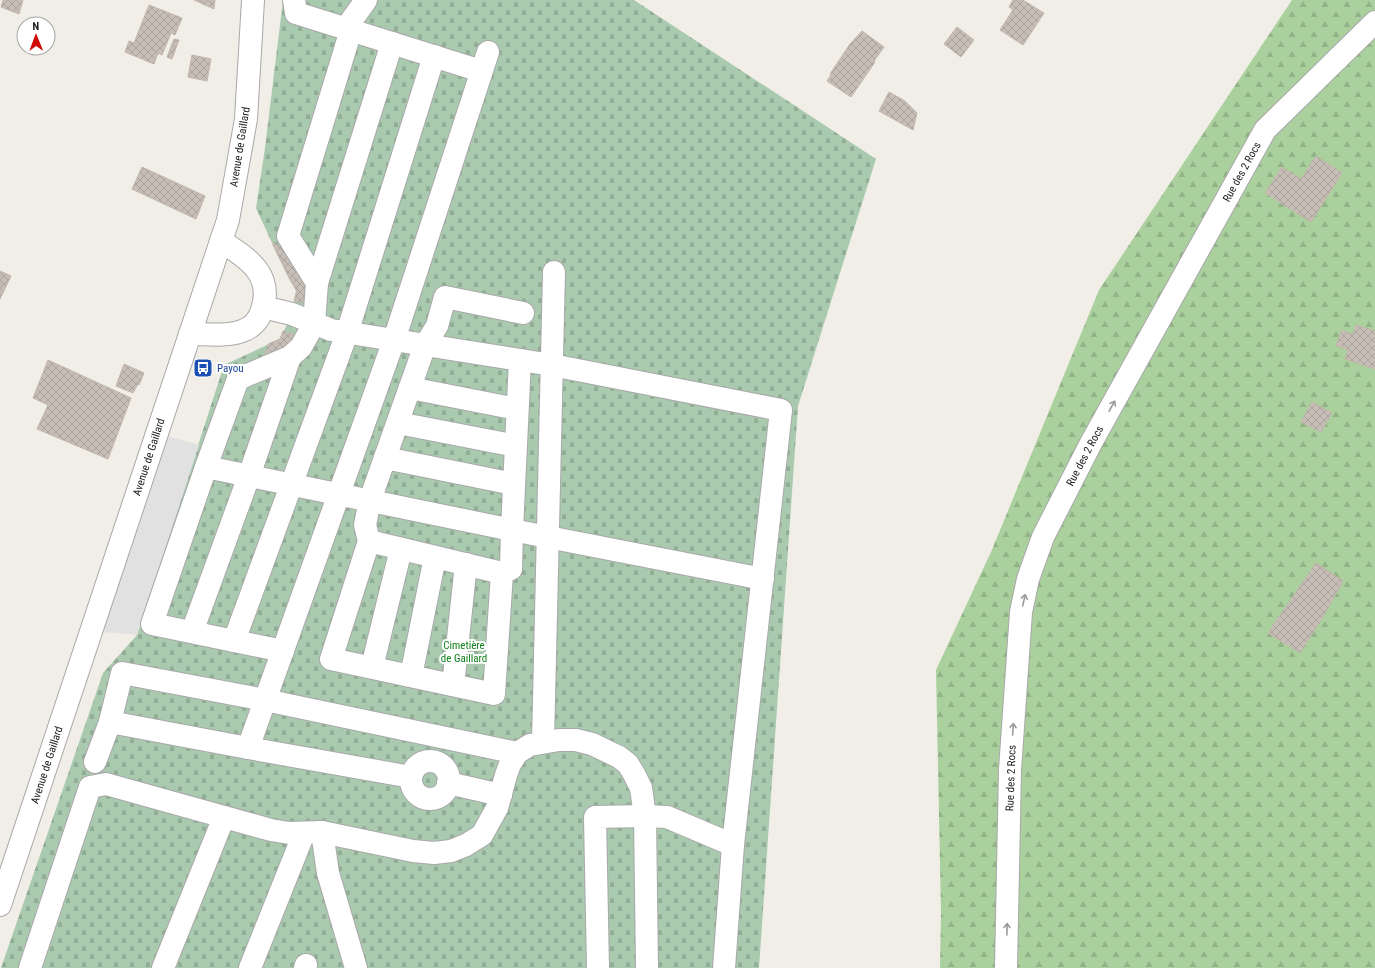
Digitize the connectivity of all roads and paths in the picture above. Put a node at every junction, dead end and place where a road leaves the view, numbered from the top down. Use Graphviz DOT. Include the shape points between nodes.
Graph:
graph roads {
  1 [pos="253,0"];
  2 [pos="294,0"];
  3 [pos="366,0"];
  4 [pos="1375,22"];
  5 [pos="348,29"];
  6 [pos="392,43"];
  7 [pos="434,56"];
  8 [pos="221,241"];
  9 [pos="554,272"];
  10 [pos="317,282"];
  11 [pos="263,307"];
  12 [pos="523,313"];
  13 [pos="314,324"];
  14 [pos="347,333"];
  15 [pos="190,334"];
  16 [pos="394,340"];
  17 [pos="425,345"];
  18 [pos="290,357"];
  19 [pos="520,360"];
  20 [pos="552,365"];
  21 [pos="410,388"];
  22 [pos="517,409"];
  23 [pos="398,423"];
  24 [pos="516,446"];
  25 [pos="385,458"];
  26 [pos="206,467"];
  27 [pos="249,476"];
  28 [pos="291,484"];
  29 [pos="514,484"];
  30 [pos="340,494"];
  31 [pos="370,500"];
  32 [pos="512,530"];
  33 [pos="548,538"];
  34 [pos="369,542"];
  35 [pos="401,549"];
  36 [pos="435,557"];
  37 [pos="466,564"];
  38 [pos="502,573"];
  39 [pos="763,579"];
  40 [pos="192,632"];
  41 [pos="234,641"];
  42 [pos="283,651"];
  43 [pos="372,667"];
  44 [pos="411,676"];
  45 [pos="453,685"];
  46 [pos="265,700"];
  47 [pos="110,722"];
  48 [pos="543,742"];
  49 [pos="248,748"];
  50 [pos="518,753"];
  51 [pos="95,762"];
  52 [pos="501,795"];
  53 [pos="645,816"];
  54 [pos="224,817"];
  55 [pos="313,832"];
  56 [pos="733,846"];
  57 [pos="0,905"];
  58 [pos="30,968"];
  59 [pos="163,968"];
  60 [pos="250,968"];
  61 [pos="356,968"];
  62 [pos="598,968"];
  63 [pos="647,968"];
  64 [pos="724,968"];
  65 [pos="1006,968"];
  1 -- 8 [label="street, Avenue de Gaillard" via="246,119 228,220"];
  2 -- 5 [label="street" via="296,13"];
  3 -- 5 [label="street"];
  65 -- 4 [label="street, Rue des 2 Rocs, one-way" via="1010,770 1021,612 1028,579 1043,537 1091,443 1265,130"];
  5 -- 6 [label="street"];
  5 -- 10 [label="street" via="288,236"];
  6 -- 7 [label="street"];
  6 -- 10 [label="street"];
  7 -- 14 [label="street"];
  7 -- 16 [label="street" via="485,62"];
  8 -- 11 [label="street" via="239,252 257,270 264,285"];
  8 -- 15 [label="street, Avenue de Gaillard"];
  9 -- 20 [label="street"];
  10 -- 13 [label="street"];
  11 -- 13 [label="street" via="292,314"];
  11 -- 15 [label="street" via="254,325 242,331"];
  12 -- 17 [label="street" via="445,297 437,326"];
  13 -- 14 [label="street"];
  13 -- 18 [label="street" via="301,347"];
  14 -- 16 [label="street"];
  14 -- 28 [label="street"];
  15 -- 57 [label="street, Avenue de Gaillard"];
  16 -- 17 [label="street"];
  16 -- 30 [label="street"];
  17 -- 19 [label="street"];
  17 -- 21 [label="street"];
  18 -- 26 [label="street" via="238,379"];
  18 -- 27 [label="street"];
  19 -- 20 [label="street"];
  19 -- 22 [label="street"];
  20 -- 33 [label="street"];
  20 -- 39 [label="street" via="781,410"];
  21 -- 22 [label="street"];
  21 -- 23 [label="street"];
  22 -- 24 [label="street"];
  23 -- 24 [label="street"];
  23 -- 25 [label="street"];
  24 -- 29 [label="street"];
  25 -- 29 [label="street"];
  25 -- 31 [label="street"];
  26 -- 27 [label="street"];
  26 -- 40 [label="street" via="152,624"];
  27 -- 28 [label="street"];
  27 -- 40 [label="street"];
  28 -- 30 [label="street"];
  28 -- 41 [label="street"];
  29 -- 32 [label="street"];
  30 -- 31 [label="street"];
  30 -- 42 [label="street"];
  31 -- 32 [label="street"];
  31 -- 34 [label="street" via="365,525"];
  32 -- 33 [label="street"];
  32 -- 38 [label="street" via="511,570"];
  33 -- 39 [label="street"];
  33 -- 48 [label="street"];
  34 -- 35 [label="street"];
  34 -- 43 [label="street" via="331,658"];
  35 -- 36 [label="street"];
  35 -- 43 [label="street"];
  36 -- 37 [label="street"];
  36 -- 44 [label="street"];
  37 -- 38 [label="street"];
  37 -- 45 [label="street"];
  38 -- 45 [label="street" via="494,694"];
  39 -- 56 [label="street"];
  40 -- 41 [label="street"];
  41 -- 42 [label="street"];
  42 -- 46 [label="street"];
  43 -- 44 [label="street"];
  44 -- 45 [label="street"];
  46 -- 47 [label="street" via="122,674"];
  46 -- 49 [label="street"];
  46 -- 50 [label="street"];
  47 -- 49 [label="street"];
  47 -- 51 [label="street"];
  48 -- 50 [label="street" via="530,745"];
  48 -- 53 [label="street" via="576,740 592,744 619,757 628,764 641,788"];
  49 -- 52 [label="street" via="411,777 413,771 422,763 433,761 439,763 447,772 448,783"];
  50 -- 52 [label="street" via="510,764"];
  52 -- 55 [label="street" via="482,835 450,851 413,851"];
  53 -- 56 [label="street" via="666,817"];
  53 -- 62 [label="street" via="595,817"];
  53 -- 63 [label="street"];
  54 -- 55 [label="street" via="271,830 289,833"];
  54 -- 58 [label="street" via="106,784 90,786"];
  54 -- 59 [label="street"];
  55 -- 60 [label="street"];
  55 -- 61 [label="street"];
  56 -- 64 [label="street"];
}
